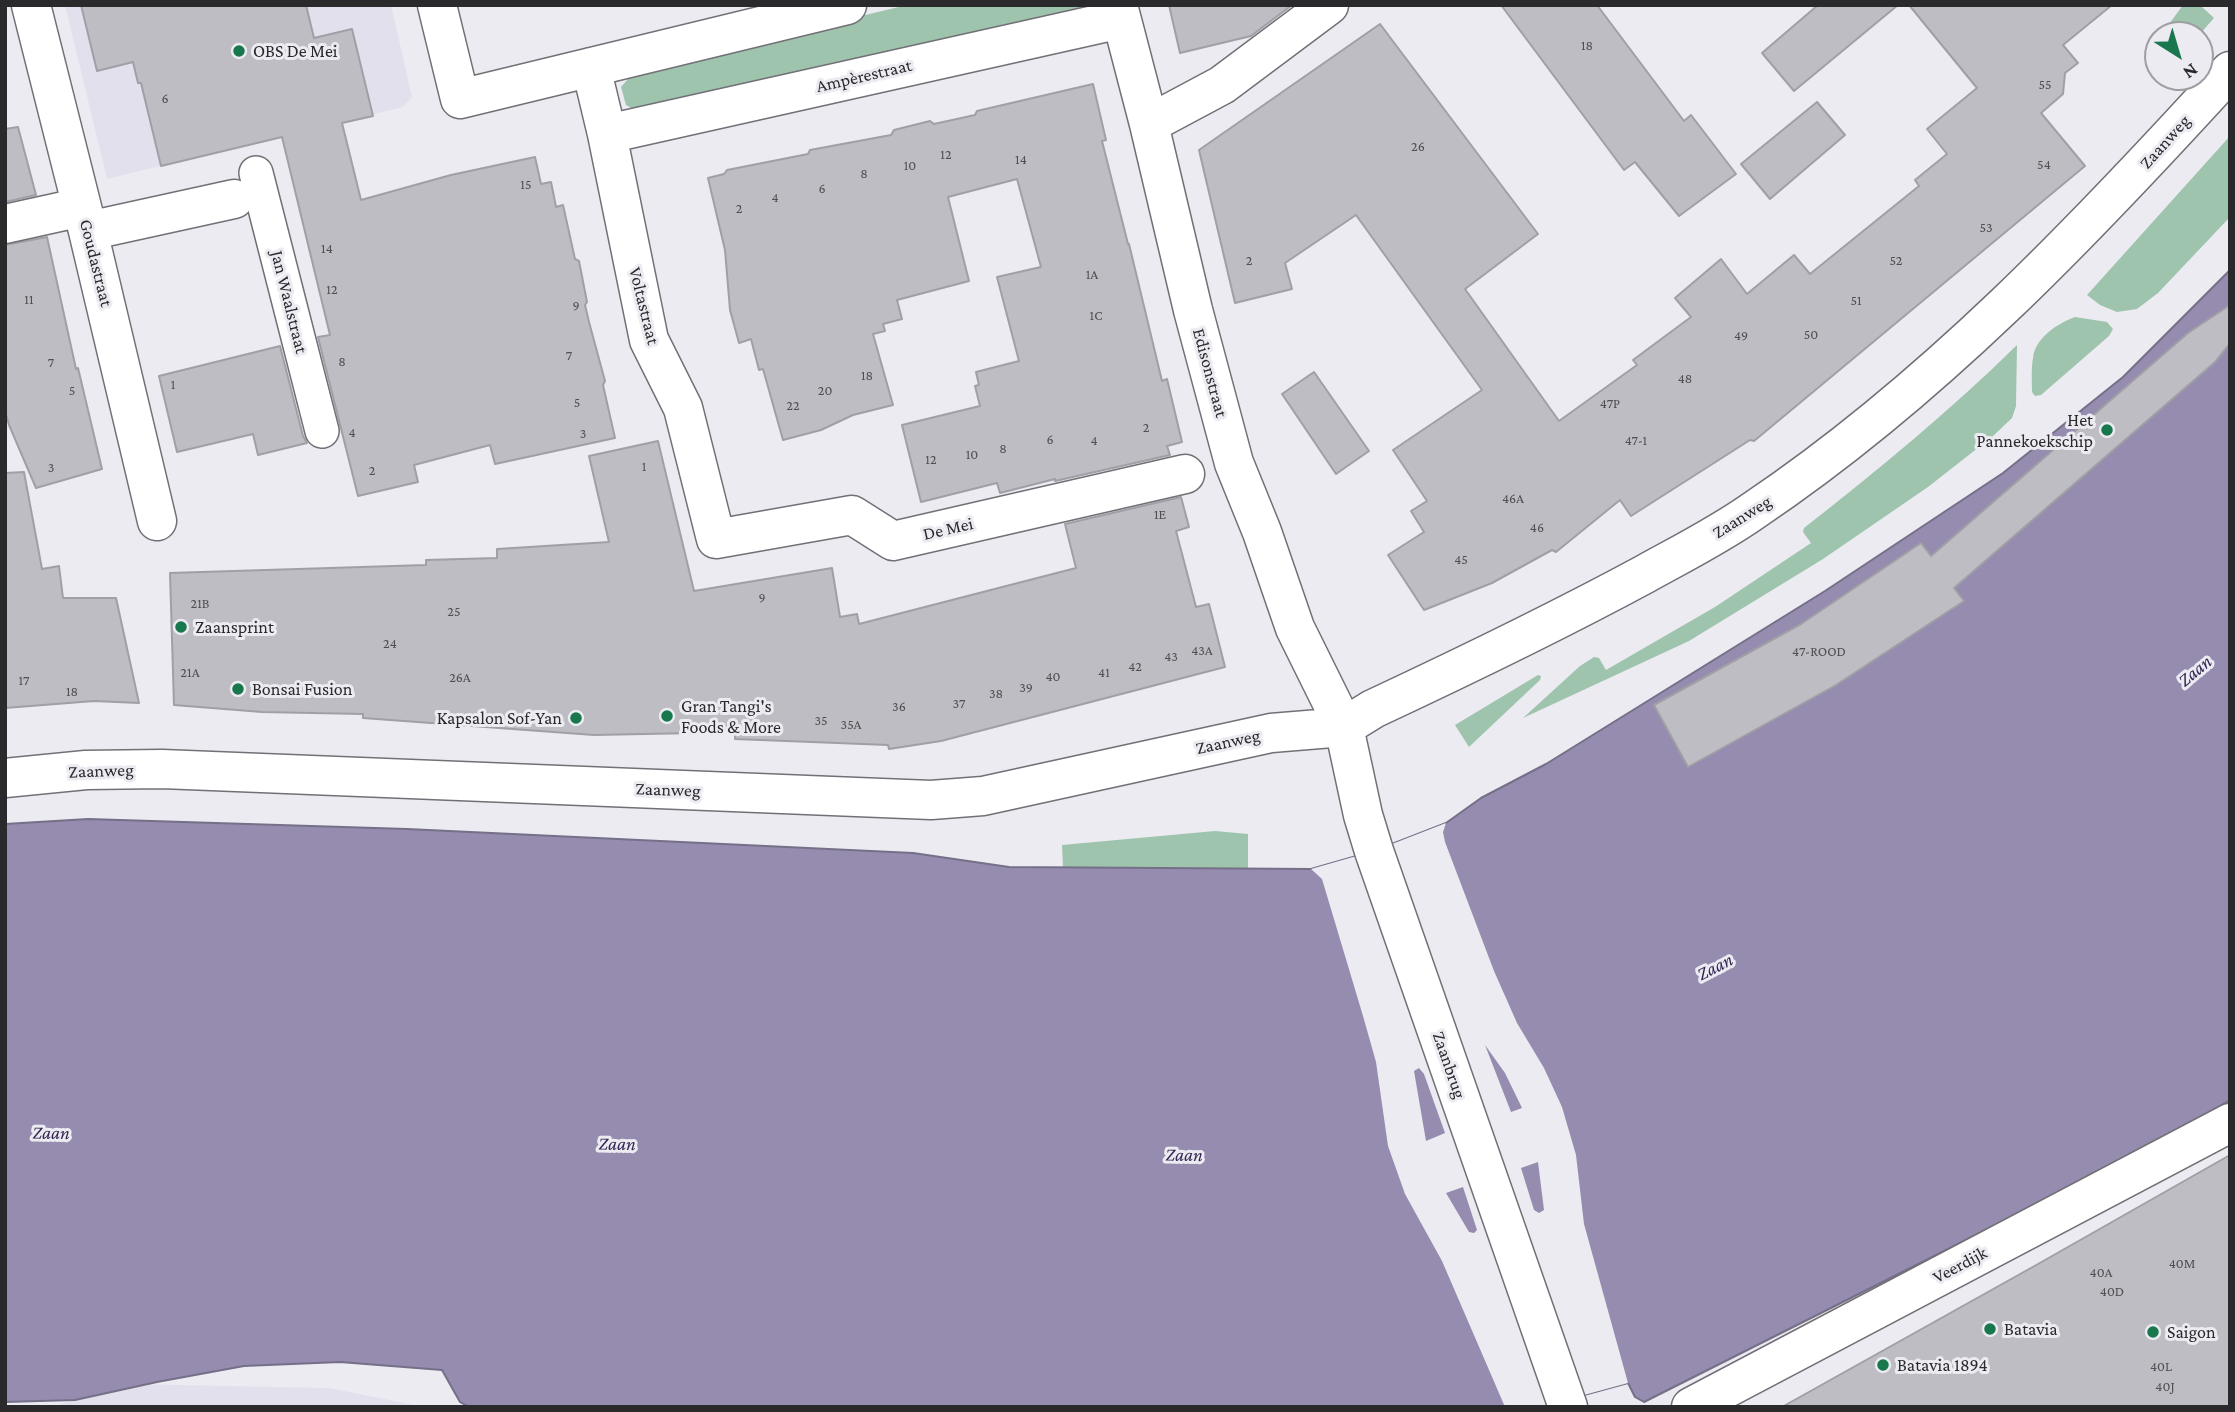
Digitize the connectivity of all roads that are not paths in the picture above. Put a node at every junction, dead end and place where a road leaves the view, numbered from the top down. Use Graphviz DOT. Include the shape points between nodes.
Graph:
graph roads {
  1 [pos="31,5"];
  2 [pos="437,5"];
  3 [pos="847,5"];
  4 [pos="1329,5"];
  5 [pos="1119,12"];
  6 [pos="734,18"];
  7 [pos="592,67"];
  8 [pos="2230,71"];
  9 [pos="1149,124"];
  10 [pos="607,134"];
  11 [pos="245,186"];
  12 [pos="85,219"];
  13 [pos="5,224"];
  14 [pos="322,431"];
  15 [pos="1185,474"];
  16 [pos="158,521"];
  17 [pos="716,539"];
  18 [pos="1344,727"];
  19 [pos="5,778"];
  20 [pos="2230,1123"];
  21 [pos="1567,1403"];
  22 [pos="1691,1407"];
  1 -- 12 [label="street, Goudastraat"];
  2 -- 7 [label="street" via="460,99"];
  3 -- 6 [label="street"];
  4 -- 9 [label="street" via="1222,85"];
  5 -- 9 [label="street, Edisonstraat"];
  5 -- 10 [label="street, Ampèrestraat"];
  6 -- 7 [label="street"];
  7 -- 10 [label="street, Voltastraat"];
  8 -- 18 [label="street, Zaanweg" via="2125,186 1941,364 1812,470 1751,513 1623,586"];
  9 -- 18 [label="street, Edisonstraat" via="1234,463 1295,628"];
  10 -- 17 [label="street, Voltastraat" via="649,340 683,408"];
  11 -- 12 [label="street, Jan Waalstraat"];
  11 -- 14 [label="street, Jan Waalstraat"];
  12 -- 13 [label="street, Jan Waalstraat"];
  12 -- 16 [label="street, Goudastraat"];
  15 -- 17 [label="street, De Mei" via="893,541 852,514"];
  18 -- 19 [label="street, Zaanweg" via="1271,733 983,796 931,800 162,769"];
  18 -- 21 [label="street, Zaanbrug" via="1374,851"];
  20 -- 22 [label="street, Veerdijk"];
}
